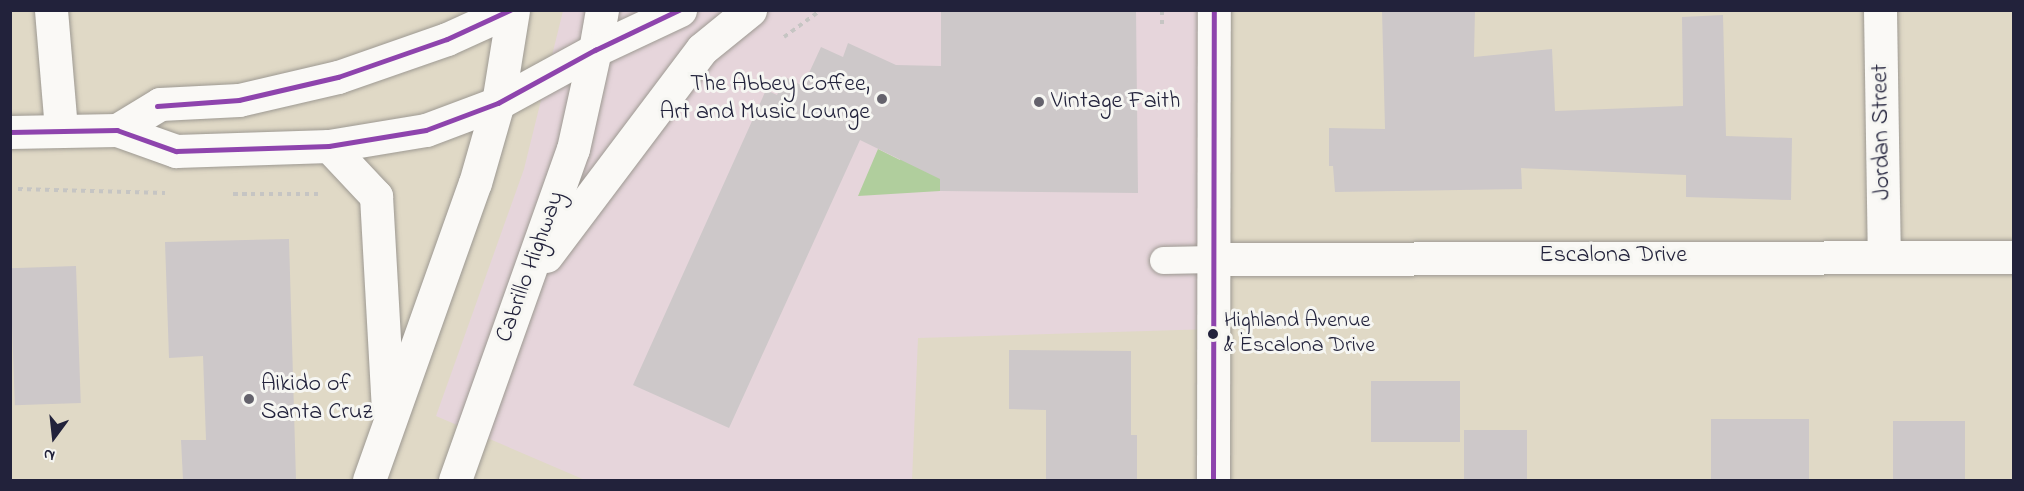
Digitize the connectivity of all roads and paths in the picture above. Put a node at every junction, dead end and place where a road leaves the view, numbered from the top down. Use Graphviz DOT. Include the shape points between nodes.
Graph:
graph roads {
  1 [pos="51,10"];
  2 [pos="512,10"];
  3 [pos="602,10"];
  4 [pos="680,10"];
  5 [pos="750,10"];
  6 [pos="821,10"];
  7 [pos="1162,10"];
  8 [pos="1214,10"];
  9 [pos="1880,10"];
  10 [pos="1162,24"];
  11 [pos="777,43"];
  12 [pos="595,50"];
  13 [pos="498,102"];
  14 [pos="61,129"];
  15 [pos="117,130"];
  16 [pos="10,132"];
  17 [pos="329,146"];
  18 [pos="1884,254"];
  19 [pos="2013,257"];
  20 [pos="1213,259"];
  21 [pos="1163,260"];
  22 [pos="527,282"];
  23 [pos="389,425"];
  24 [pos="369,480"];
  25 [pos="455,480"];
  26 [pos="1213,480"];
  1 -- 14 [label="main road"];
  2 -- 13 [label="main road"];
  2 -- 15 [label="main road" via="447,39 338,77 239,100 160,104"];
  3 -- 12 [label="main road, Cabrillo Highway"];
  4 -- 12 [label="main road"];
  5 -- 22 [label="main road" via="702,49"];
  6 -- 11 [label="path"];
  7 -- 10 [label="path"];
  8 -- 20 [label="main road"];
  9 -- 18 [label="main road, Jordan Street"];
  12 -- 13 [label="main road"];
  12 -- 22 [label="main road, Cabrillo Highway" via="573,149"];
  13 -- 17 [label="main road" via="426,130"];
  13 -- 23 [label="main road" via="475,183"];
  14 -- 15 [label="main road"];
  14 -- 16 [label="main road"];
  15 -- 17 [label="main road" via="176,151"];
  17 -- 23 [label="main road" via="376,196"];
  18 -- 19 [label="main road, Escalona Drive"];
  18 -- 20 [label="main road, Escalona Drive"];
  20 -- 21 [label="lane"];
  20 -- 26 [label="main road"];
  22 -- 25 [label="main road, Cabrillo Highway"];
  23 -- 24 [label="main road"];
}
